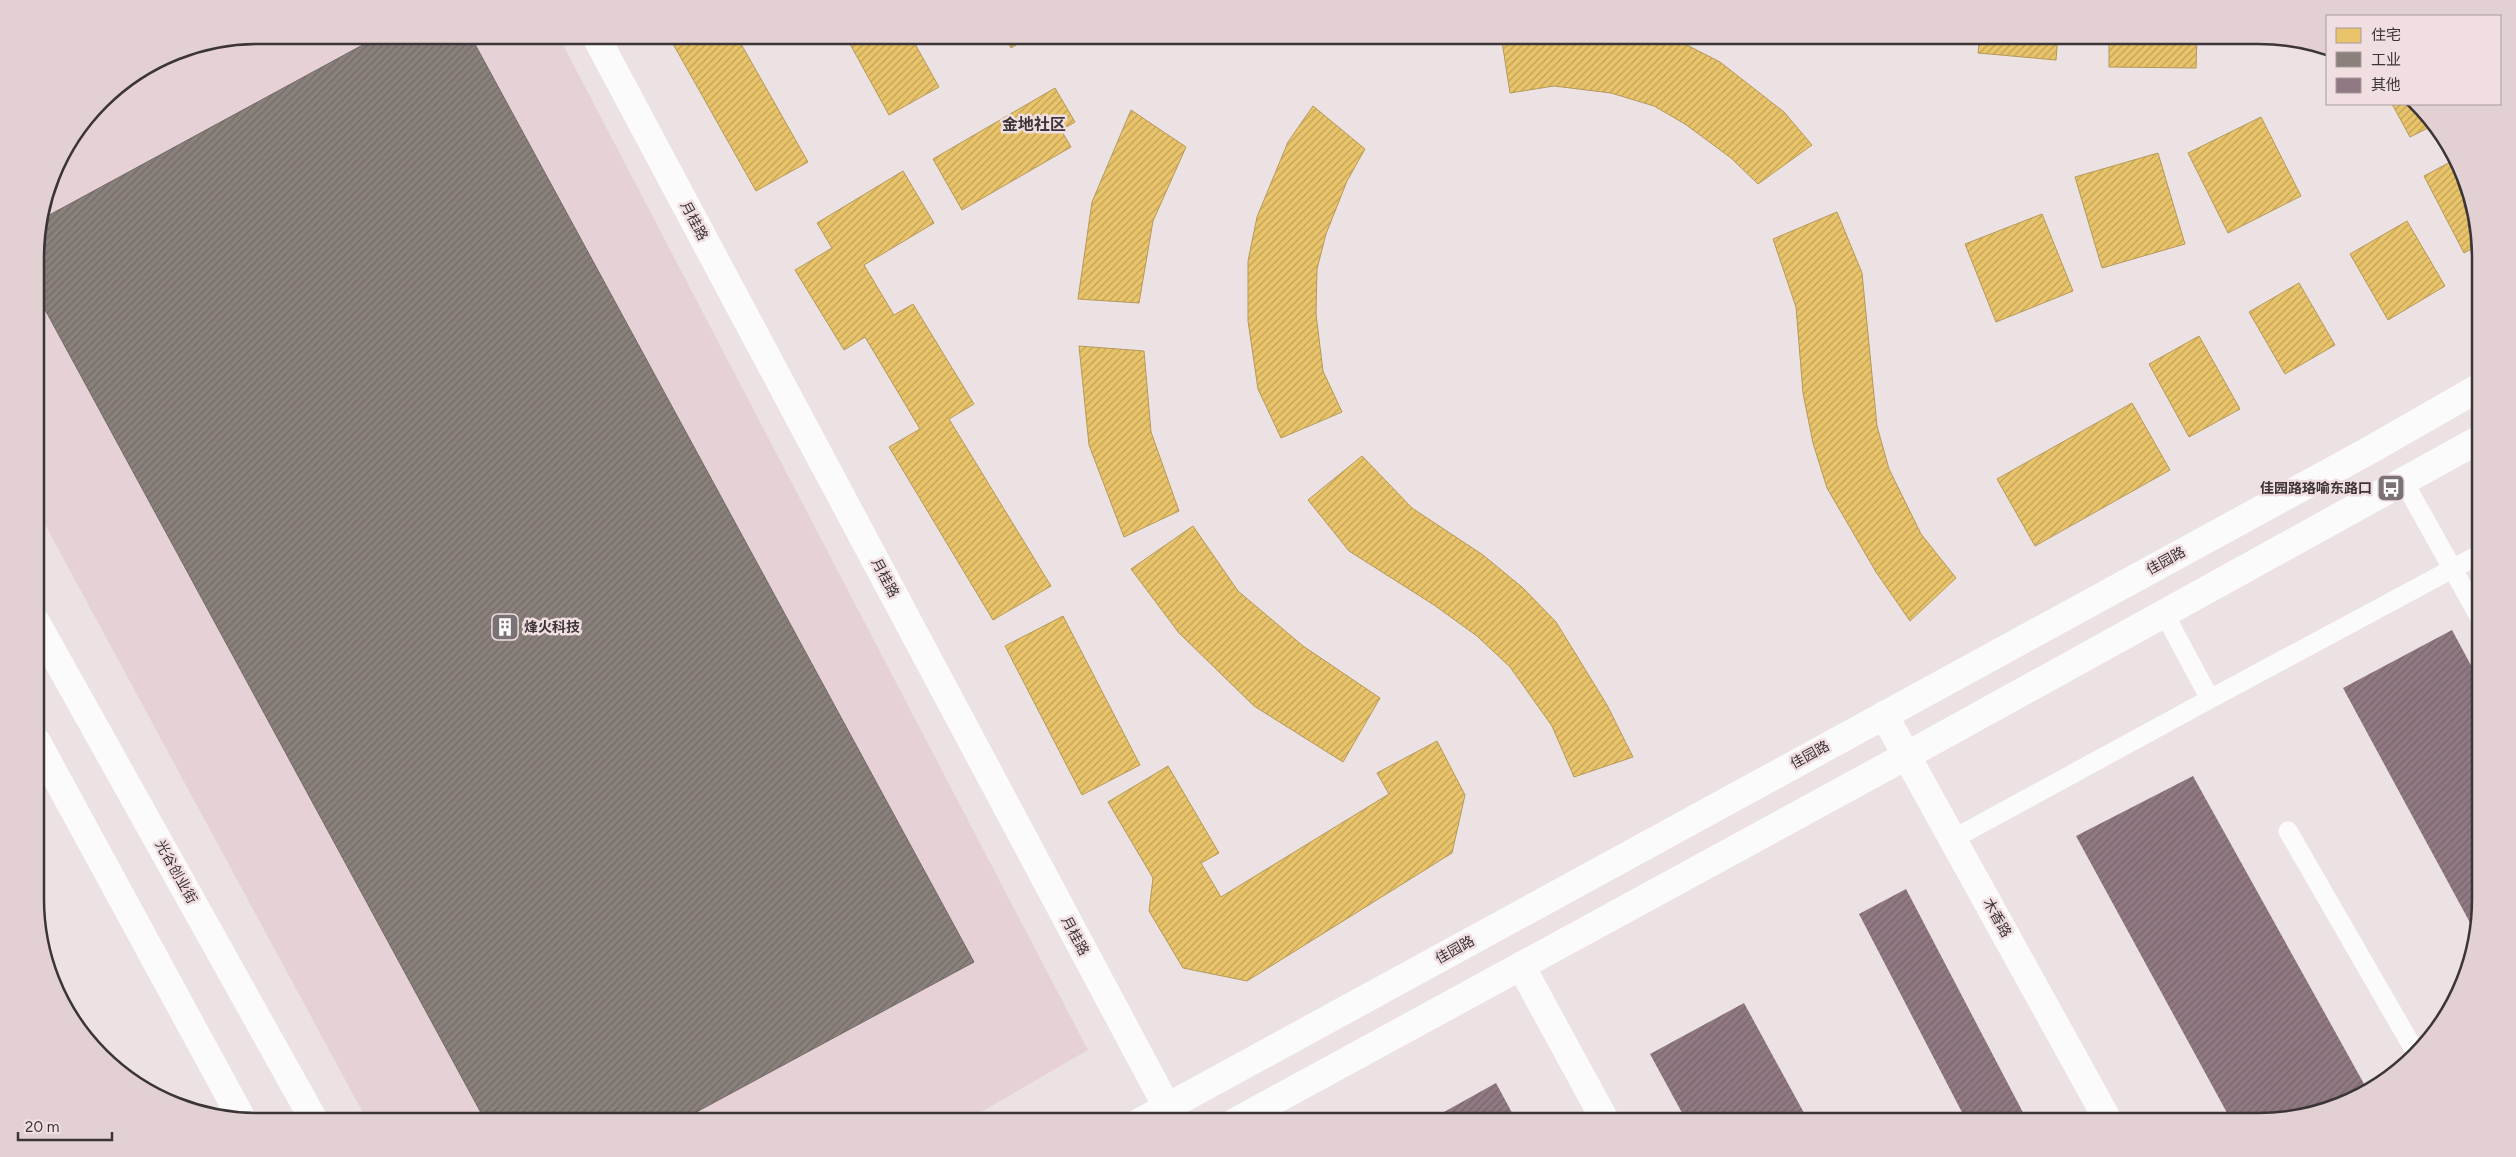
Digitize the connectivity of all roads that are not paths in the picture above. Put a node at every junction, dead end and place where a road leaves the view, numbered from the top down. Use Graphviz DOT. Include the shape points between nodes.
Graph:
graph roads {
  1 [pos="600,44"];
  2 [pos="2472,392"];
  3 [pos="2472,444"];
  4 [pos="2404,482"];
  5 [pos="2472,558"];
  6 [pos="2452,569"];
  7 [pos="2472,604"];
  8 [pos="2164,614"];
  9 [pos="44,636"];
  10 [pos="2210,699"];
  11 [pos="1884,715"];
  12 [pos="1906,756"];
  13 [pos="44,757"];
  14 [pos="2288,831"];
  15 [pos="1953,839"];
  16 [pos="1521,966"];
  17 [pos="2413,1048"];
  18 [pos="238,1112"];
  19 [pos="310,1113"];
  20 [pos="1170,1113"];
  21 [pos="1172,1113"];
  22 [pos="1252,1113"];
  23 [pos="1601,1113"];
  24 [pos="2104,1113"];
  1 -- 20 [label="street, 月桂路"];
  2 -- 11 [label="street, 佳园路"];
  3 -- 4 [label="street"];
  4 -- 6 [label="lane"];
  4 -- 8 [label="street"];
  5 -- 6 [label="lane"];
  6 -- 7 [label="lane"];
  6 -- 10 [label="lane"];
  8 -- 10 [label="lane"];
  8 -- 12 [label="street"];
  9 -- 19 [label="street, 光谷创业街"];
  10 -- 15 [label="lane"];
  11 -- 12 [label="street, 木香路"];
  11 -- 21 [label="street, 佳园路" via="1202,1090"];
  12 -- 15 [label="street, 木香路"];
  12 -- 16 [label="street"];
  13 -- 18 [label="street"];
  14 -- 17 [label="lane"];
  15 -- 24 [label="street, 木香路"];
  16 -- 22 [label="street"];
  16 -- 23 [label="street"];
}
